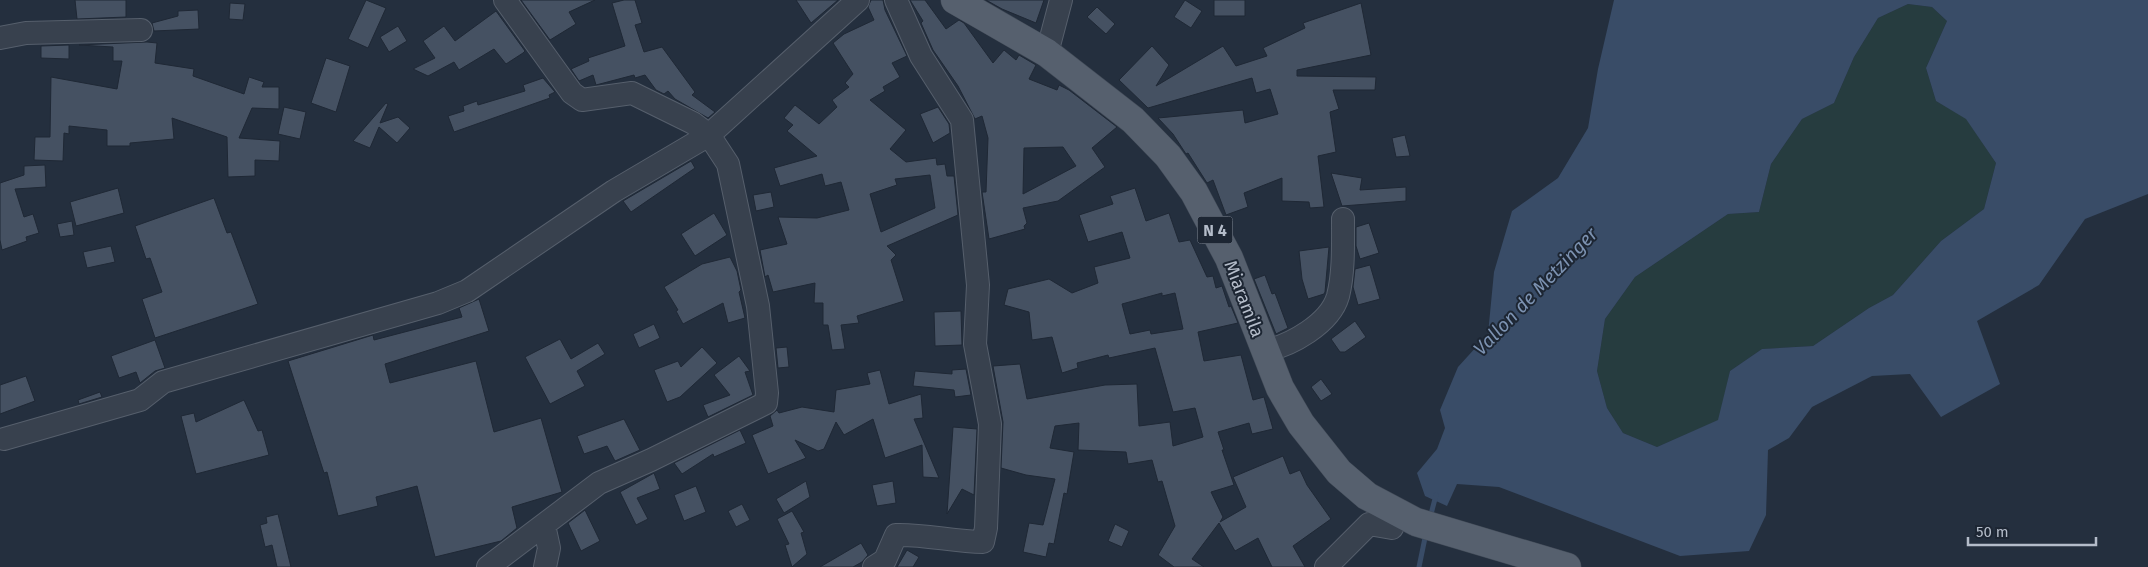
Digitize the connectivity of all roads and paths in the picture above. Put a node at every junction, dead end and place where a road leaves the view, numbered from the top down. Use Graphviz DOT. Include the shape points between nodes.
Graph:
graph roads {
  1 [pos="505,0"];
  2 [pos="858,0"];
  3 [pos="896,0"];
  4 [pos="955,0"];
  5 [pos="1061,0"];
  6 [pos="141,30"];
  7 [pos="0,38"];
  8 [pos="1048,53"];
  9 [pos="708,135"];
  10 [pos="1343,219"];
  11 [pos="1264,351"];
  12 [pos="4,439"];
  13 [pos="1401,516"];
  14 [pos="544,525"];
  15 [pos="488,567"];
  16 [pos="545,567"];
  17 [pos="874,567"];
  18 [pos="1326,567"];
  19 [pos="1567,567"];
  1 -- 9 [label="street" via="572,93 582,100 632,92"];
  2 -- 9 [label="street"];
  3 -- 17 [label="street" via="921,56 962,120 978,285 975,344 990,424 986,528 983,542 896,535 885,560"];
  4 -- 8 [label="main road, Miaramila / N 4"];
  5 -- 8 [label="street"];
  6 -- 7 [label="street" via="26,33"];
  8 -- 11 [label="main road, Miaramila / N 4" via="1133,120 1168,156 1194,192 1229,258"];
  9 -- 12 [label="street" via="614,191 467,291 438,303 164,382 140,400"];
  9 -- 14 [label="street" via="728,164 758,306 766,403 599,483"];
  10 -- 11 [label="street" via="1344,250 1338,297 1328,314 1300,338"];
  11 -- 13 [label="main road, Miaramila / N 4" via="1280,388 1319,448 1339,472 1366,496"];
  13 -- 18 [label="street" via="1392,528 1369,524"];
  13 -- 19 [label="main road, N 4"];
  14 -- 15 [label="street"];
  14 -- 16 [label="street" via="549,548"];
}
